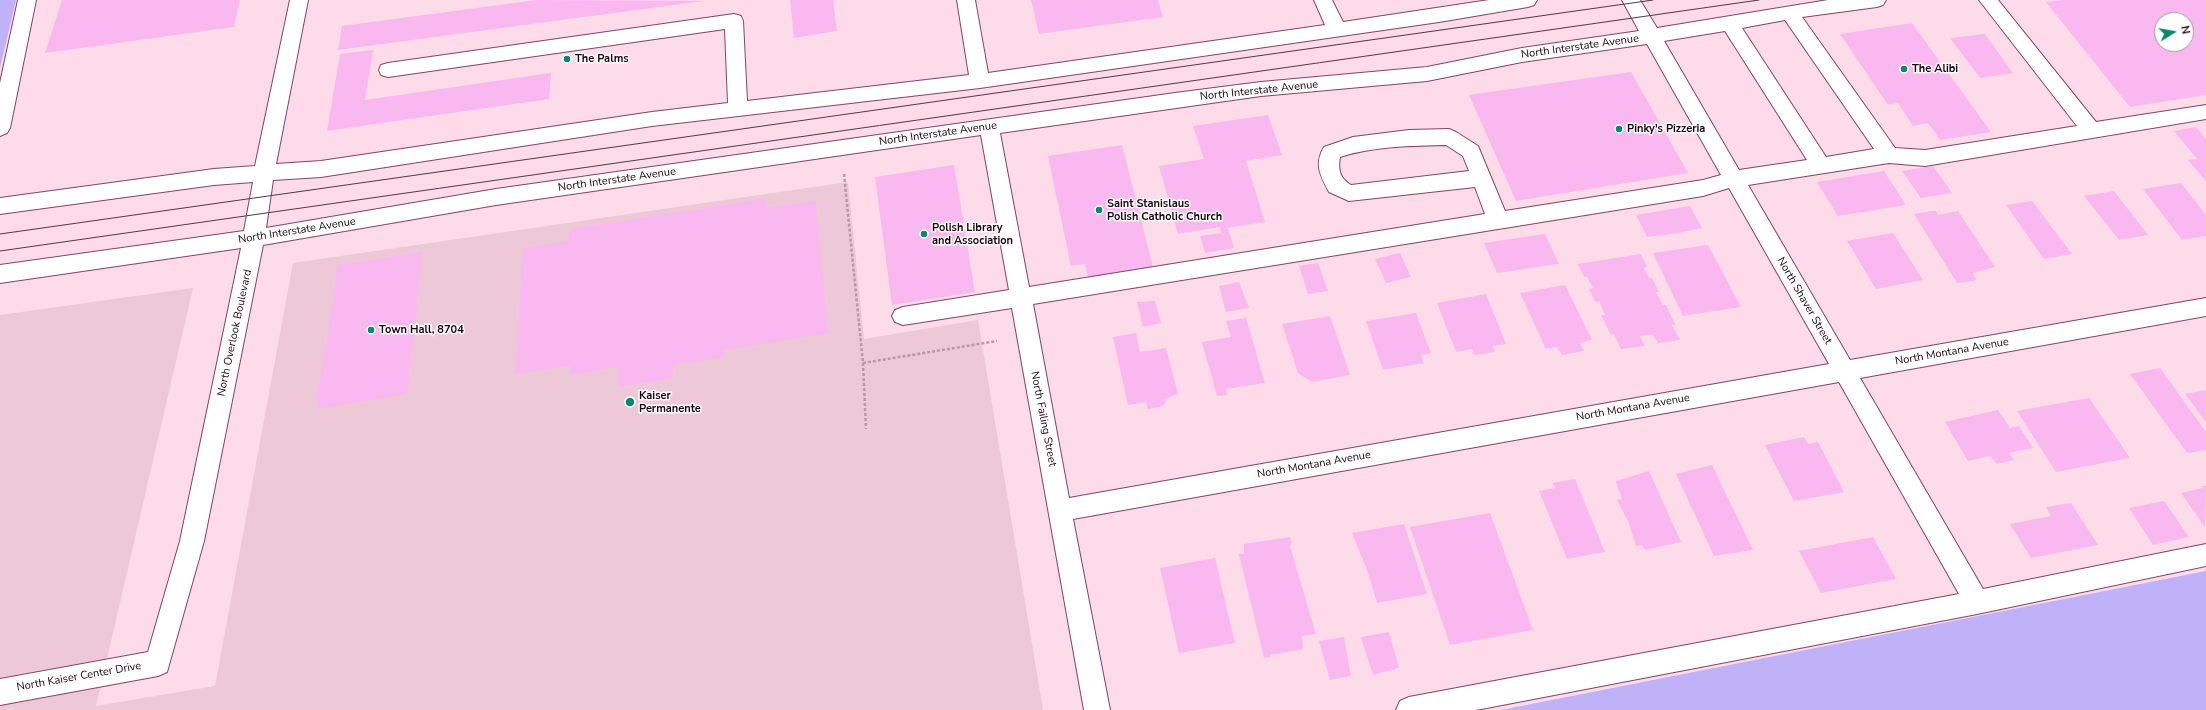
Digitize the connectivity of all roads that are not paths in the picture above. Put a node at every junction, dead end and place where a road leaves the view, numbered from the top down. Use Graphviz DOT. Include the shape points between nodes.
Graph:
graph roads {
  1 [pos="27,0"];
  2 [pos="299,0"];
  3 [pos="966,0"];
  4 [pos="1323,0"];
  5 [pos="1528,0"];
  6 [pos="1631,0"];
  7 [pos="1877,0"];
  8 [pos="1988,0"];
  9 [pos="1790,12"];
  10 [pos="1730,24"];
  11 [pos="1337,30"];
  12 [pos="1652,36"];
  13 [pos="388,70"];
  14 [pos="980,81"];
  15 [pos="738,110"];
  16 [pos="2206,112"];
  17 [pos="989,127"];
  18 [pos="0,128"];
  19 [pos="2092,131"];
  20 [pos="1889,155"];
  21 [pos="1821,166"];
  22 [pos="264,173"];
  23 [pos="1481,178"];
  24 [pos="1734,178"];
  25 [pos="0,206"];
  26 [pos="1498,221"];
  27 [pos="254,238"];
  28 [pos="0,274"];
  29 [pos="1021,298"];
  30 [pos="2206,307"];
  31 [pos="902,316"];
  32 [pos="1844,371"];
  33 [pos="1061,510"];
  34 [pos="2206,555"];
  35 [pos="1977,602"];
  36 [pos="158,663"];
  37 [pos="0,692"];
  38 [pos="1098,710"];
  39 [pos="1409,710"];
  1 -- 18 [label="street"];
  2 -- 22 [label="street, North Overlook Boulevard"];
  3 -- 14 [label="street"];
  4 -- 11 [label="street"];
  5 -- 11 [label="street"];
  6 -- 12 [label="street, North Shaver Street"];
  7 -- 9 [label="street, North Interstate Avenue"];
  8 -- 19 [label="street"];
  9 -- 10 [label="street, North Interstate Avenue"];
  9 -- 20 [label="street"];
  10 -- 12 [label="street, North Interstate Avenue"];
  10 -- 21 [label="street"];
  11 -- 14 [label="street"];
  12 -- 17 [label="street, North Interstate Avenue" via="1522,55 1427,74 1261,89"];
  12 -- 24 [label="street, North Shaver Street"];
  13 -- 15 [label="street" via="734,20"];
  14 -- 15 [label="street"];
  15 -- 22 [label="street" via="652,119 321,169"];
  16 -- 19 [label="street"];
  17 -- 27 [label="street, North Interstate Avenue" via="496,197"];
  17 -- 29 [label="street, North Failing Street"];
  19 -- 20 [label="street" via="1925,158"];
  20 -- 21 [label="street"];
  21 -- 24 [label="street"];
  22 -- 25 [label="street" via="214,177"];
  22 -- 27 [label="street, North Overlook Boulevard"];
  23 -- 23 [label="street" via="1471,151 1449,137 1409,138 1353,145 1331,152 1328,168 1336,186 1350,193"];
  23 -- 26 [label="street"];
  24 -- 26 [label="street" via="1703,188"];
  24 -- 32 [label="street, North Shaver Street"];
  26 -- 29 [label="street"];
  27 -- 28 [label="street, North Interstate Avenue"];
  27 -- 36 [label="street, North Overlook Boulevard" via="192,541"];
  29 -- 31 [label="street"];
  29 -- 33 [label="street, North Failing Street"];
  30 -- 32 [label="street, North Montana Avenue"];
  32 -- 33 [label="street, North Montana Avenue"];
  32 -- 35 [label="street, North Shaver Street"];
  33 -- 38 [label="street, North Failing Street"];
  34 -- 35 [label="street"];
  35 -- 39 [label="street"];
  36 -- 37 [label="street, North Kaiser Center Drive"];
}
